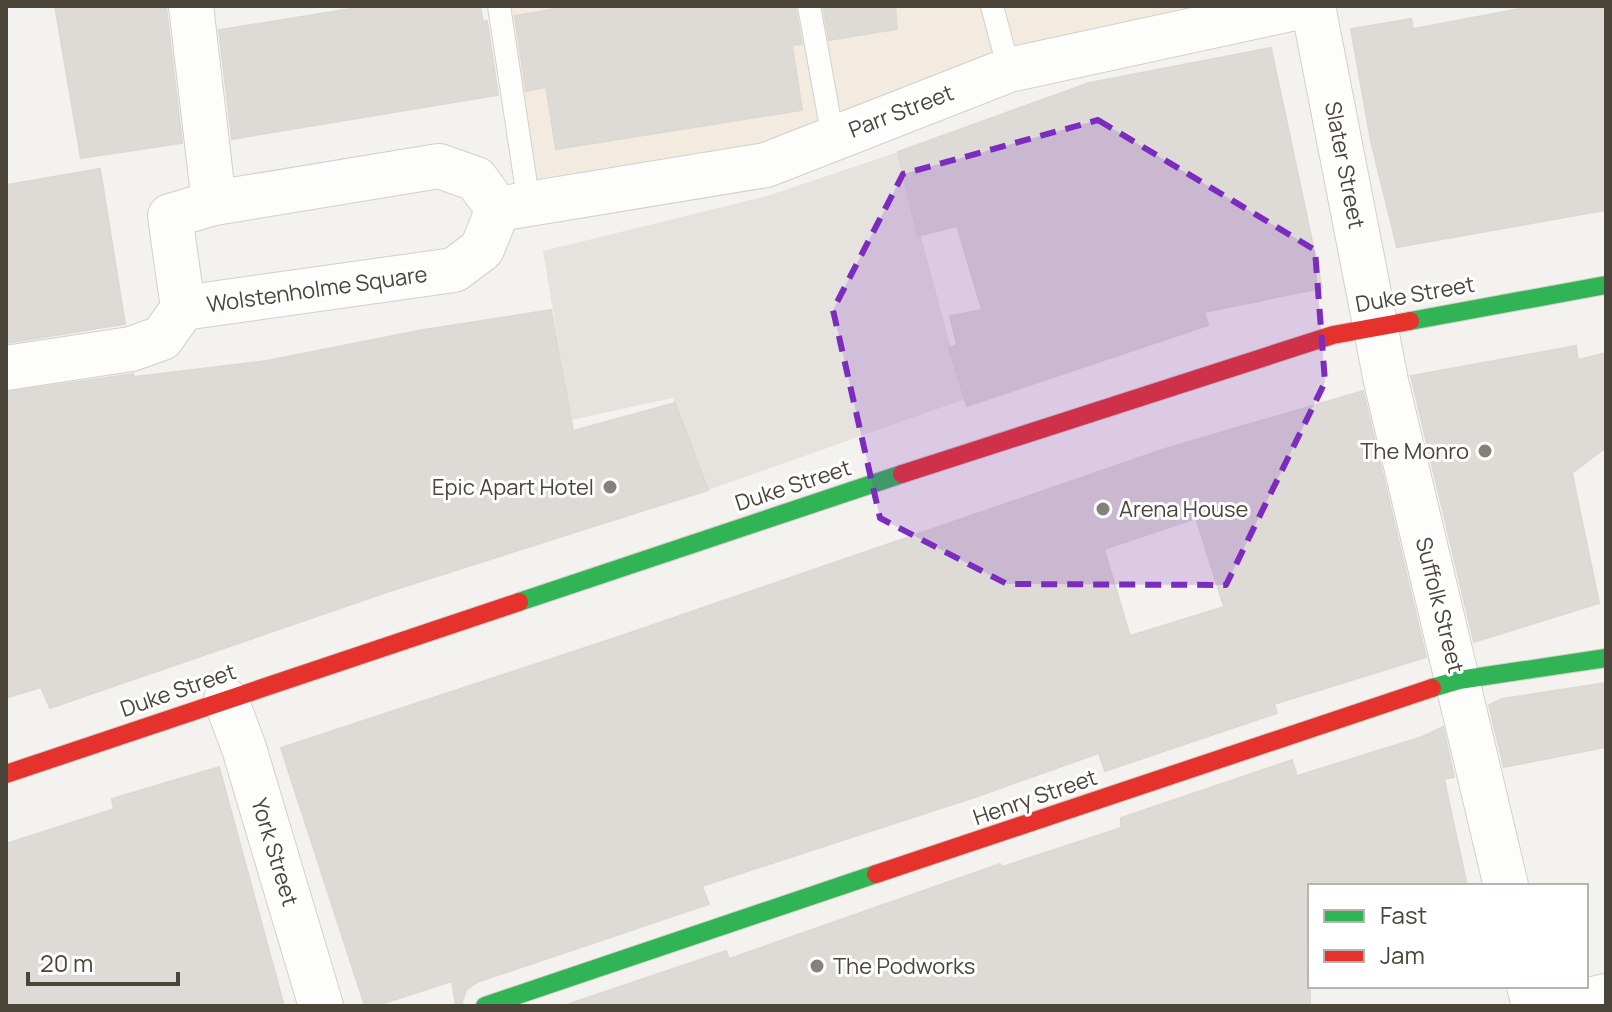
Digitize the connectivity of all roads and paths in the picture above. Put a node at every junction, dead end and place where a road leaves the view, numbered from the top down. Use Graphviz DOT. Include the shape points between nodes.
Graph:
graph roads {
  1 [pos="191,6"];
  2 [pos="499,6"];
  3 [pos="809,6"];
  4 [pos="992,6"];
  5 [pos="1304,6"];
  6 [pos="1313,6"];
  7 [pos="1009,70"];
  8 [pos="833,138"];
  9 [pos="214,203"];
  10 [pos="514,207"];
  11 [pos="1606,285"];
  12 [pos="183,308"];
  13 [pos="1375,324"];
  14 [pos="6,368"];
  15 [pos="1606,658"];
  16 [pos="1459,680"];
  17 [pos="226,700"];
  18 [pos="6,774"];
  19 [pos="1506,884"];
  20 [pos="1606,996"];
  21 [pos="321,1006"];
  22 [pos="485,1006"];
  23 [pos="1563,1006"];
  1 -- 9 [label="street"];
  2 -- 10 [label="lane"];
  3 -- 8 [label="lane"];
  4 -- 7 [label="lane"];
  5 -- 7 [label="street, Parr Street"];
  6 -- 13 [label="street, Slater Street"];
  7 -- 8 [label="street, Parr Street"];
  8 -- 10 [label="street, Parr Street" via="766,165"];
  9 -- 10 [label="street, Wolstenholme Square" via="439,166 476,179"];
  9 -- 12 [label="street, Wolstenholme Square" via="170,216"];
  10 -- 12 [label="street, Wolstenholme Square" via="482,249 454,270"];
  11 -- 13 [label="street, Duke Street"];
  12 -- 14 [label="street" via="162,338 131,349"];
  13 -- 16 [label="street, Suffolk Street"];
  13 -- 17 [label="street, Duke Street" via="1103,407"];
  15 -- 16 [label="street, Henry Street"];
  16 -- 19 [label="street, Suffolk Street"];
  16 -- 22 [label="street, Henry Street"];
  17 -- 18 [label="street, Duke Street"];
  17 -- 21 [label="street, York Street"];
  20 -- 23 [label="street"];
}
